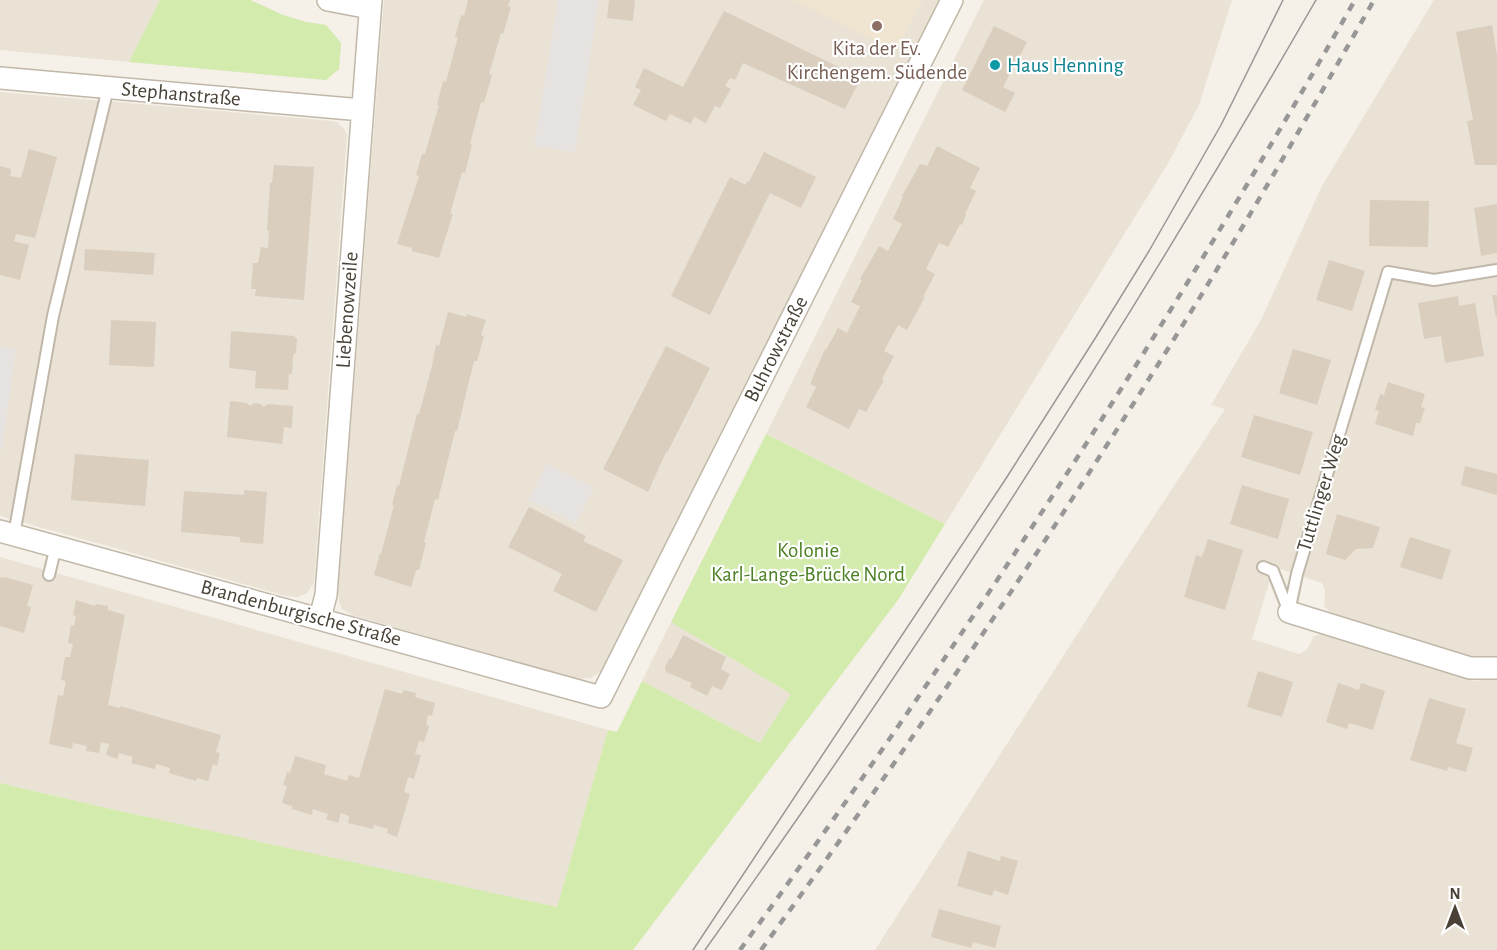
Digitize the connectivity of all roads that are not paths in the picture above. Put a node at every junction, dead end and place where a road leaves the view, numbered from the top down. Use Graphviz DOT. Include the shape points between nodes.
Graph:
graph roads {
  1 [pos="328,0"];
  2 [pos="952,0"];
  3 [pos="371,4"];
  4 [pos="0,78"];
  5 [pos="108,88"];
  6 [pos="362,110"];
  7 [pos="1497,270"];
  8 [pos="7,533"];
  9 [pos="56,546"];
  10 [pos="1263,567"];
  11 [pos="49,575"];
  12 [pos="1289,612"];
  13 [pos="320,618"];
  14 [pos="1497,668"];
  15 [pos="601,698"];
  1 -- 3 [label="street"];
  2 -- 15 [label="street, Buhrowstraße"];
  3 -- 6 [label="street, Liebenowzeile"];
  4 -- 5 [label="street, Stephanstraße"];
  5 -- 6 [label="street, Stephanstraße"];
  5 -- 8 [label="lane" via="53,316"];
  6 -- 13 [label="street, Liebenowzeile" via="326,595"];
  7 -- 12 [label="lane, Tuttlinger Weg" via="1434,280 1388,272"];
  8 -- 9 [label="street, Brandenburgische Straße"];
  9 -- 11 [label="lane"];
  9 -- 13 [label="street, Brandenburgische Straße"];
  10 -- 12 [label="lane" via="1273,571"];
  12 -- 14 [label="street" via="1470,668"];
  13 -- 15 [label="street, Brandenburgische Straße"];
}
